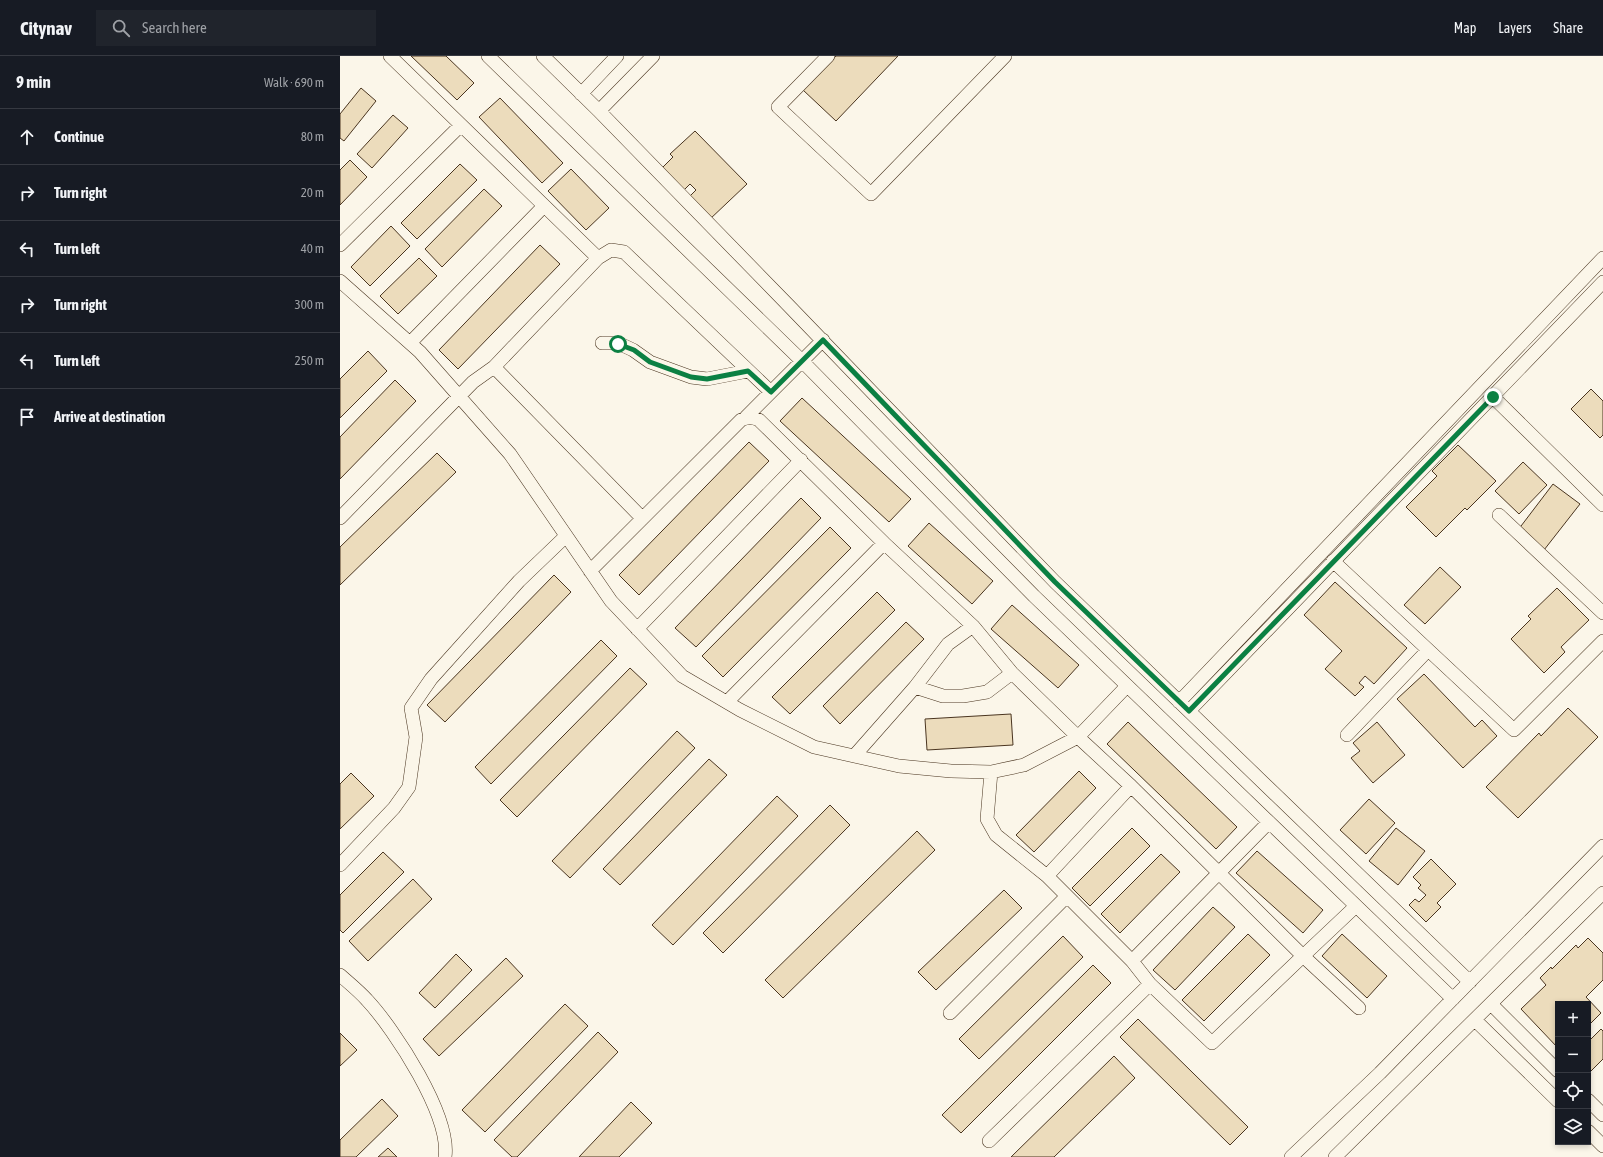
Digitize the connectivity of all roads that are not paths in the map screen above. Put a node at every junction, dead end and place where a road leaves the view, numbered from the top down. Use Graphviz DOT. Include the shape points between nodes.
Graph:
graph roads {
  1 [pos="390,56"];
  2 [pos="488,56"];
  3 [pos="543,56"];
  4 [pos="618,56"];
  5 [pos="653,56"];
  6 [pos="828,56"];
  7 [pos="1005,56"];
  8 [pos="581,94"];
  9 [pos="599,111"];
  10 [pos="461,125"];
  11 [pos="544,206"];
  12 [pos="340,245"];
  13 [pos="598,258"];
  14 [pos="1603,258"];
  15 [pos="340,281"];
  16 [pos="1603,282"];
  17 [pos="823,340"];
  18 [pos="410,343"];
  19 [pos="602,343"];
  20 [pos="802,361"];
  21 [pos="494,367"];
  22 [pos="748,371"];
  23 [pos="771,392"];
  24 [pos="459,396"];
  25 [pos="1493,397"];
  26 [pos="746,417"];
  27 [pos="801,460"];
  28 [pos="1603,505"];
  29 [pos="1499,515"];
  30 [pos="340,518"];
  31 [pos="642,518"];
  32 [pos="566,536"];
  33 [pos="884,543"];
  34 [pos="1334,561"];
  35 [pos="590,571"];
  36 [pos="1603,613"];
  37 [pos="973,626"];
  38 [pos="637,629"];
  39 [pos="1603,641"];
  40 [pos="1428,650"];
  41 [pos="1012,673"];
  42 [pos="1127,686"];
  43 [pos="915,687"];
  44 [pos="727,702"];
  45 [pos="1184,706"];
  46 [pos="1347,735"];
  47 [pos="1078,737"];
  48 [pos="855,755"];
  49 [pos="991,772"];
  50 [pos="1131,786"];
  51 [pos="1269,822"];
  52 [pos="1603,846"];
  53 [pos="340,865"];
  54 [pos="1219,873"];
  55 [pos="1048,876"];
  56 [pos="1603,893"];
  57 [pos="1068,896"];
  58 [pos="1356,906"];
  59 [pos="1303,956"];
  60 [pos="1132,961"];
  61 [pos="340,975"];
  62 [pos="1470,982"];
  63 [pos="1150,984"];
  64 [pos="1453,999"];
  65 [pos="1491,1004"];
  66 [pos="1359,1008"];
  67 [pos="950,1012"];
  68 [pos="1475,1020"];
  69 [pos="1555,1067"];
  70 [pos="1555,1099"];
  71 [pos="1591,1103"];
  72 [pos="1603,1115"];
  73 [pos="1591,1134"];
  74 [pos="989,1141"];
  75 [pos="1603,1146"];
  76 [pos="445,1157"];
  77 [pos="1291,1157"];
  78 [pos="1335,1157"];
  1 -- 10 [label="street"];
  2 -- 20 [label="street"];
  3 -- 8 [label="street"];
  4 -- 8 [label="street"];
  5 -- 9 [label="street"];
  6 -- 7 [label="street" via="778,107 871,194"];
  8 -- 9 [label="street"];
  9 -- 17 [label="street"];
  10 -- 11 [label="street"];
  10 -- 12 [label="street"];
  11 -- 13 [label="street"];
  11 -- 18 [label="street"];
  13 -- 21 [label="street"];
  13 -- 22 [label="street" via="611,250 624,252"];
  14 -- 45 [label="street"];
  15 -- 18 [label="street"];
  16 -- 25 [label="street"];
  17 -- 20 [label="street"];
  17 -- 45 [label="street" via="1055,582"];
  18 -- 24 [label="street"];
  19 -- 22 [label="street" via="618,344 634,350 650,362 691,377 707,379"];
  20 -- 23 [label="street"];
  20 -- 42 [label="street" via="1034,596"];
  21 -- 24 [label="street"];
  21 -- 31 [label="street"];
  22 -- 23 [label="street"];
  23 -- 26 [label="street"];
  24 -- 30 [label="street"];
  24 -- 32 [label="street" via="510,454"];
  25 -- 28 [label="street"];
  25 -- 34 [label="street"];
  26 -- 27 [label="street" via="759,420"];
  26 -- 31 [label="street"];
  27 -- 33 [label="street"];
  27 -- 38 [label="street"];
  29 -- 36 [label="street"];
  31 -- 35 [label="street"];
  32 -- 35 [label="street"];
  32 -- 53 [label="street" via="519,581 431,679 411,708 416,737 409,787 394,808"];
  33 -- 37 [label="street"];
  33 -- 44 [label="street"];
  34 -- 40 [label="street"];
  34 -- 45 [label="street"];
  35 -- 38 [label="street" via="611,601"];
  37 -- 41 [label="street"];
  37 -- 43 [label="street" via="948,644"];
  38 -- 44 [label="street" via="682,676"];
  39 -- 40 [label="street" via="1514,730"];
  40 -- 46 [label="street"];
  41 -- 43 [label="street" via="987,692 963,696 943,696"];
  41 -- 47 [label="street"];
  42 -- 47 [label="street"];
  42 -- 51 [label="street"];
  43 -- 48 [label="street"];
  44 -- 48 [label="street" via="814,747"];
  45 -- 62 [label="street"];
  47 -- 49 [label="street" via="1024,765"];
  47 -- 50 [label="street"];
  48 -- 49 [label="street" via="899,766"];
  49 -- 55 [label="street" via="987,820 996,835"];
  50 -- 54 [label="street"];
  50 -- 55 [label="street"];
  51 -- 54 [label="street"];
  51 -- 58 [label="street"];
  52 -- 62 [label="street"];
  54 -- 59 [label="street"];
  54 -- 60 [label="street"];
  55 -- 57 [label="street"];
  56 -- 65 [label="street"];
  57 -- 60 [label="street"];
  57 -- 67 [label="street"];
  58 -- 59 [label="street"];
  58 -- 64 [label="street"];
  59 -- 63 [label="street" via="1212,1043"];
  59 -- 66 [label="street"];
  60 -- 63 [label="street"];
  61 -- 76 [label="street" via="368,1000 408,1054 436,1108 446,1146"];
  62 -- 64 [label="street"];
  63 -- 74 [label="street"];
  64 -- 77 [label="street" via="1380,1073"];
  65 -- 68 [label="street"];
  65 -- 69 [label="street"];
  68 -- 70 [label="street"];
  68 -- 78 [label="street"];
  71 -- 72 [label="street"];
  73 -- 75 [label="street"];
}
